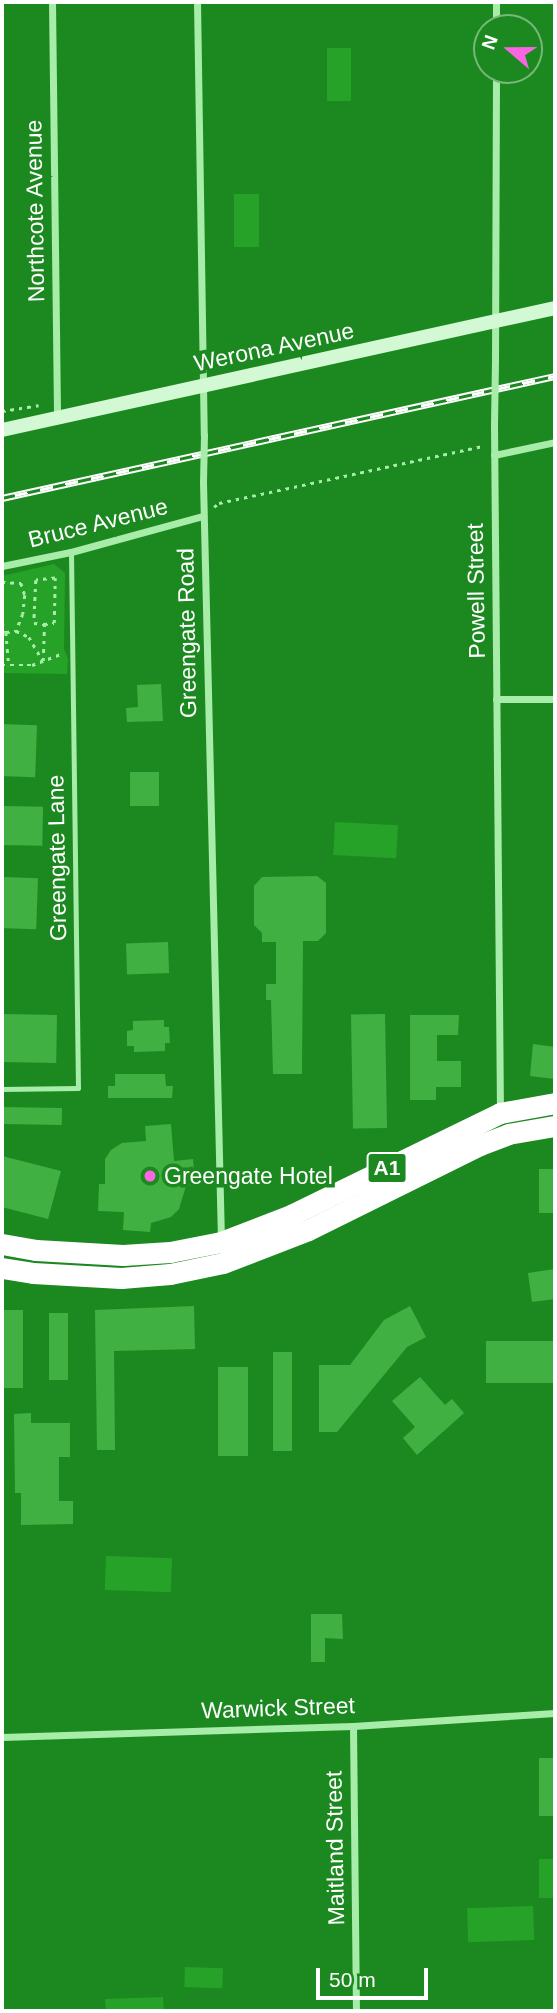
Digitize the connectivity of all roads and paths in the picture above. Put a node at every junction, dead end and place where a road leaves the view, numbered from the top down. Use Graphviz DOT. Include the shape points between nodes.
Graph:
graph roads {
  1 [pos="52,2"];
  2 [pos="197,2"];
  3 [pos="496,84"];
  4 [pos="555,308"];
  5 [pos="496,321"];
  6 [pos="204,386"];
  7 [pos="39,405"];
  8 [pos="2,411"];
  9 [pos="57,420"];
  10 [pos="2,430"];
  11 [pos="555,442"];
  12 [pos="494,456"];
  13 [pos="204,516"];
  14 [pos="71,552"];
  15 [pos="2,566"];
  16 [pos="2,582"];
  17 [pos="2,623"];
  18 [pos="44,624"];
  19 [pos="16,631"];
  20 [pos="6,632"];
  21 [pos="65,652"];
  22 [pos="43,661"];
  23 [pos="2,666"];
  24 [pos="9,666"];
  25 [pos="496,699"];
  26 [pos="555,699"];
  27 [pos="2,1089"];
  28 [pos="555,1103"];
  29 [pos="500,1112"];
  30 [pos="555,1126"];
  31 [pos="2,1244"];
  32 [pos="222,1253"];
  33 [pos="2,1268"];
  34 [pos="555,1713"];
  35 [pos="353,1726"];
  36 [pos="2,1737"];
  37 [pos="356,2011"];
  1 -- 9 [label="street, Northcote Avenue"];
  2 -- 6 [label="street, Greengate Road"];
  3 -- 5 [label="street, Powell Street"];
  4 -- 5 [label="street, Werona Avenue"];
  5 -- 6 [label="street, Werona Avenue"];
  5 -- 12 [label="street, Powell Street, bridge"];
  6 -- 9 [label="street, Werona Avenue"];
  6 -- 13 [label="street, Greengate Road, bridge"];
  7 -- 8 [label="path"];
  9 -- 10 [label="street, Werona Avenue"];
  11 -- 12 [label="street"];
  12 -- 13 [label="path" via="482,445 219,503"];
  12 -- 25 [label="street, Powell Street"];
  13 -- 14 [label="street, Bruce Avenue"];
  13 -- 32 [label="street, Greengate Road"];
  14 -- 15 [label="street, Bruce Avenue"];
  14 -- 27 [label="lane, Greengate Lane" via="78,1088"];
  16 -- 19 [label="path" via="21,583 25,595"];
  17 -- 20 [label="path"];
  18 -- 18 [label="path" via="54,623 55,578 36,580 34,623"];
  18 -- 22 [label="path"];
  19 -- 20 [label="path"];
  19 -- 22 [label="path" via="29,637"];
  20 -- 24 [label="path"];
  21 -- 22 [label="path"];
  22 -- 24 [label="path"];
  23 -- 24 [label="path"];
  25 -- 26 [label="street"];
  25 -- 29 [label="street, Powell Street"];
  28 -- 29 [label="highway, A1"];
  29 -- 32 [label="highway, A1"];
  30 -- 32 [label="highway, A1" via="508,1134 308,1230"];
  31 -- 32 [label="highway, A1" via="123,1255"];
  32 -- 33 [label="highway, A1" via="170,1274 121,1278"];
  34 -- 35 [label="street, Warwick Street"];
  35 -- 36 [label="street, Warwick Street"];
  35 -- 37 [label="street, Maitland Street"];
}
